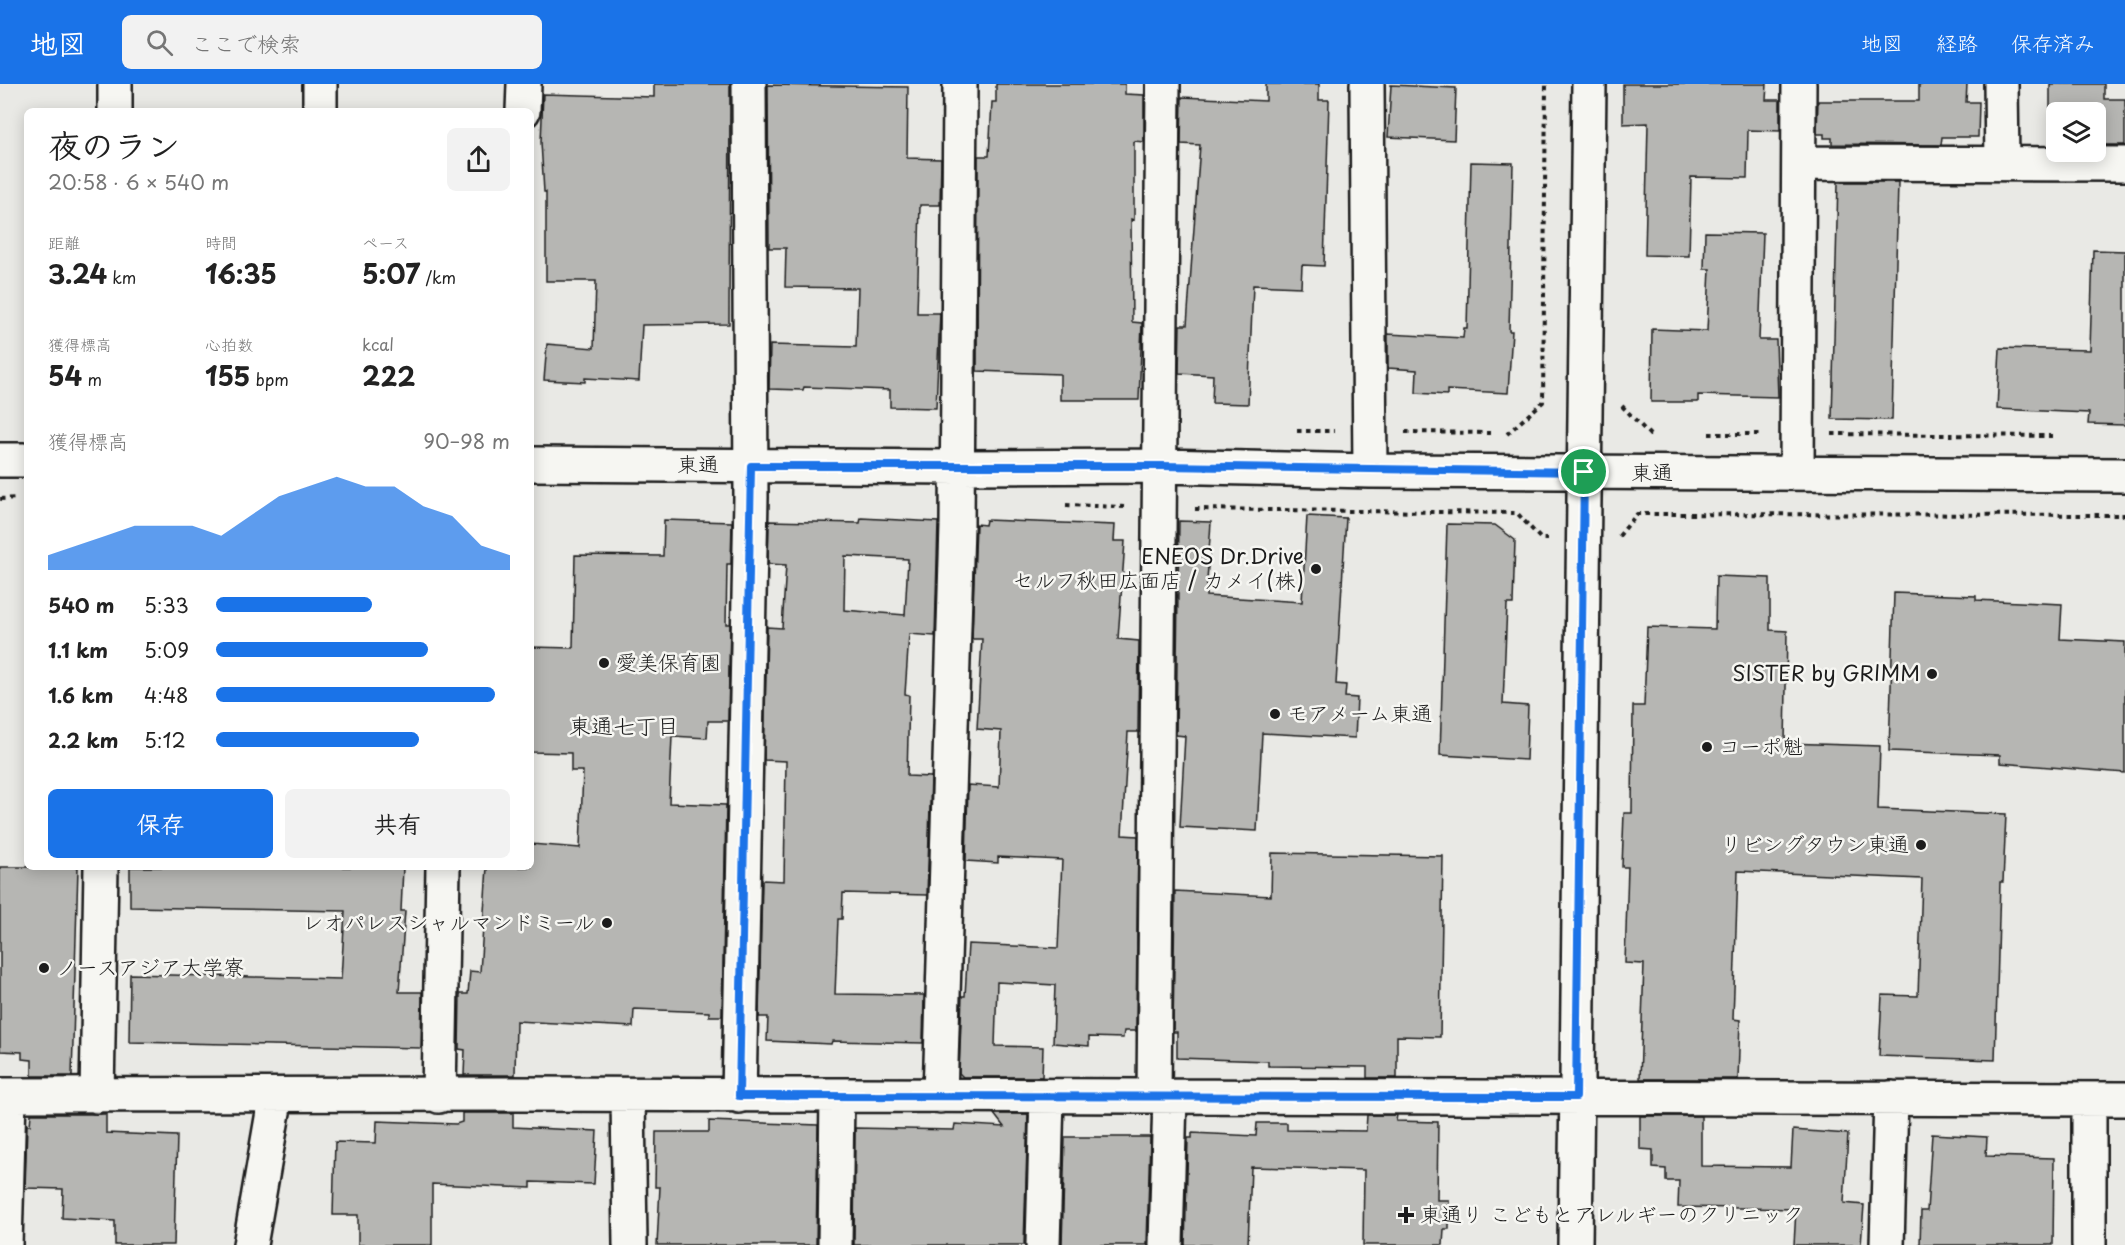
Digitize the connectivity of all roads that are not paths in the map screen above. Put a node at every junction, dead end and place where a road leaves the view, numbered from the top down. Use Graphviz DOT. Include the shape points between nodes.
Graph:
graph roads {
  1 [pos="115,84"];
  2 [pos="320,84"];
  3 [pos="524,84"];
  4 [pos="749,84"];
  5 [pos="960,84"];
  6 [pos="1163,84"];
  7 [pos="1367,84"];
  8 [pos="1589,84"];
  9 [pos="1799,84"];
  10 [pos="2001,84"];
  11 [pos="115,108"];
  12 [pos="320,108"];
  13 [pos="523,108"];
  14 [pos="1799,163"];
  15 [pos="2002,164"];
  16 [pos="2125,164"];
  17 [pos="0,460"];
  18 [pos="24,460"];
  19 [pos="534,464"];
  20 [pos="751,466"];
  21 [pos="1161,466"];
  22 [pos="958,467"];
  23 [pos="1370,471"];
  24 [pos="1584,472"];
  25 [pos="1797,473"];
  26 [pos="2125,475"];
  27 [pos="100,870"];
  28 [pos="443,870"];
  29 [pos="5,1095"];
  30 [pos="276,1095"];
  31 [pos="97,1096"];
  32 [pos="439,1096"];
  33 [pos="628,1096"];
  34 [pos="739,1096"];
  35 [pos="837,1096"];
  36 [pos="940,1096"];
  37 [pos="1047,1096"];
  38 [pos="1162,1096"];
  39 [pos="1576,1097"];
  40 [pos="1891,1098"];
  41 [pos="2125,1099"];
  42 [pos="2089,1100"];
  43 [pos="5,1245"];
  44 [pos="250,1245"];
  45 [pos="630,1245"];
  46 [pos="835,1245"];
  47 [pos="1043,1245"];
  48 [pos="1166,1245"];
  49 [pos="1575,1245"];
  50 [pos="1887,1245"];
  51 [pos="2089,1245"];
  1 -- 11 [label="street"];
  2 -- 12 [label="street"];
  3 -- 13 [label="street"];
  4 -- 20 [label="street"];
  5 -- 22 [label="street"];
  6 -- 21 [label="street"];
  7 -- 23 [label="street"];
  8 -- 24 [label="street"];
  9 -- 14 [label="street"];
  10 -- 15 [label="street"];
  14 -- 15 [label="street"];
  14 -- 25 [label="street"];
  15 -- 16 [label="street"];
  17 -- 18 [label="street"];
  19 -- 20 [label="street, 東通"];
  20 -- 22 [label="street, 東通"];
  20 -- 34 [label="street"];
  21 -- 22 [label="street, 東通"];
  21 -- 23 [label="street, 東通"];
  21 -- 38 [label="street"];
  22 -- 36 [label="street"];
  23 -- 24 [label="street, 東通"];
  24 -- 25 [label="street, 東通"];
  24 -- 39 [label="street"];
  25 -- 26 [label="street, 東通"];
  27 -- 31 [label="street"];
  28 -- 32 [label="street"];
  29 -- 31 [label="street"];
  29 -- 43 [label="street"];
  30 -- 31 [label="street"];
  30 -- 32 [label="street"];
  30 -- 44 [label="street"];
  32 -- 33 [label="street"];
  33 -- 34 [label="street"];
  33 -- 45 [label="street"];
  34 -- 35 [label="street"];
  35 -- 36 [label="street"];
  35 -- 46 [label="street"];
  36 -- 37 [label="street"];
  37 -- 38 [label="street"];
  37 -- 47 [label="street"];
  38 -- 39 [label="street"];
  38 -- 48 [label="street"];
  39 -- 40 [label="street"];
  39 -- 49 [label="street"];
  40 -- 42 [label="street"];
  40 -- 50 [label="street"];
  41 -- 42 [label="street"];
  42 -- 51 [label="street"];
}
